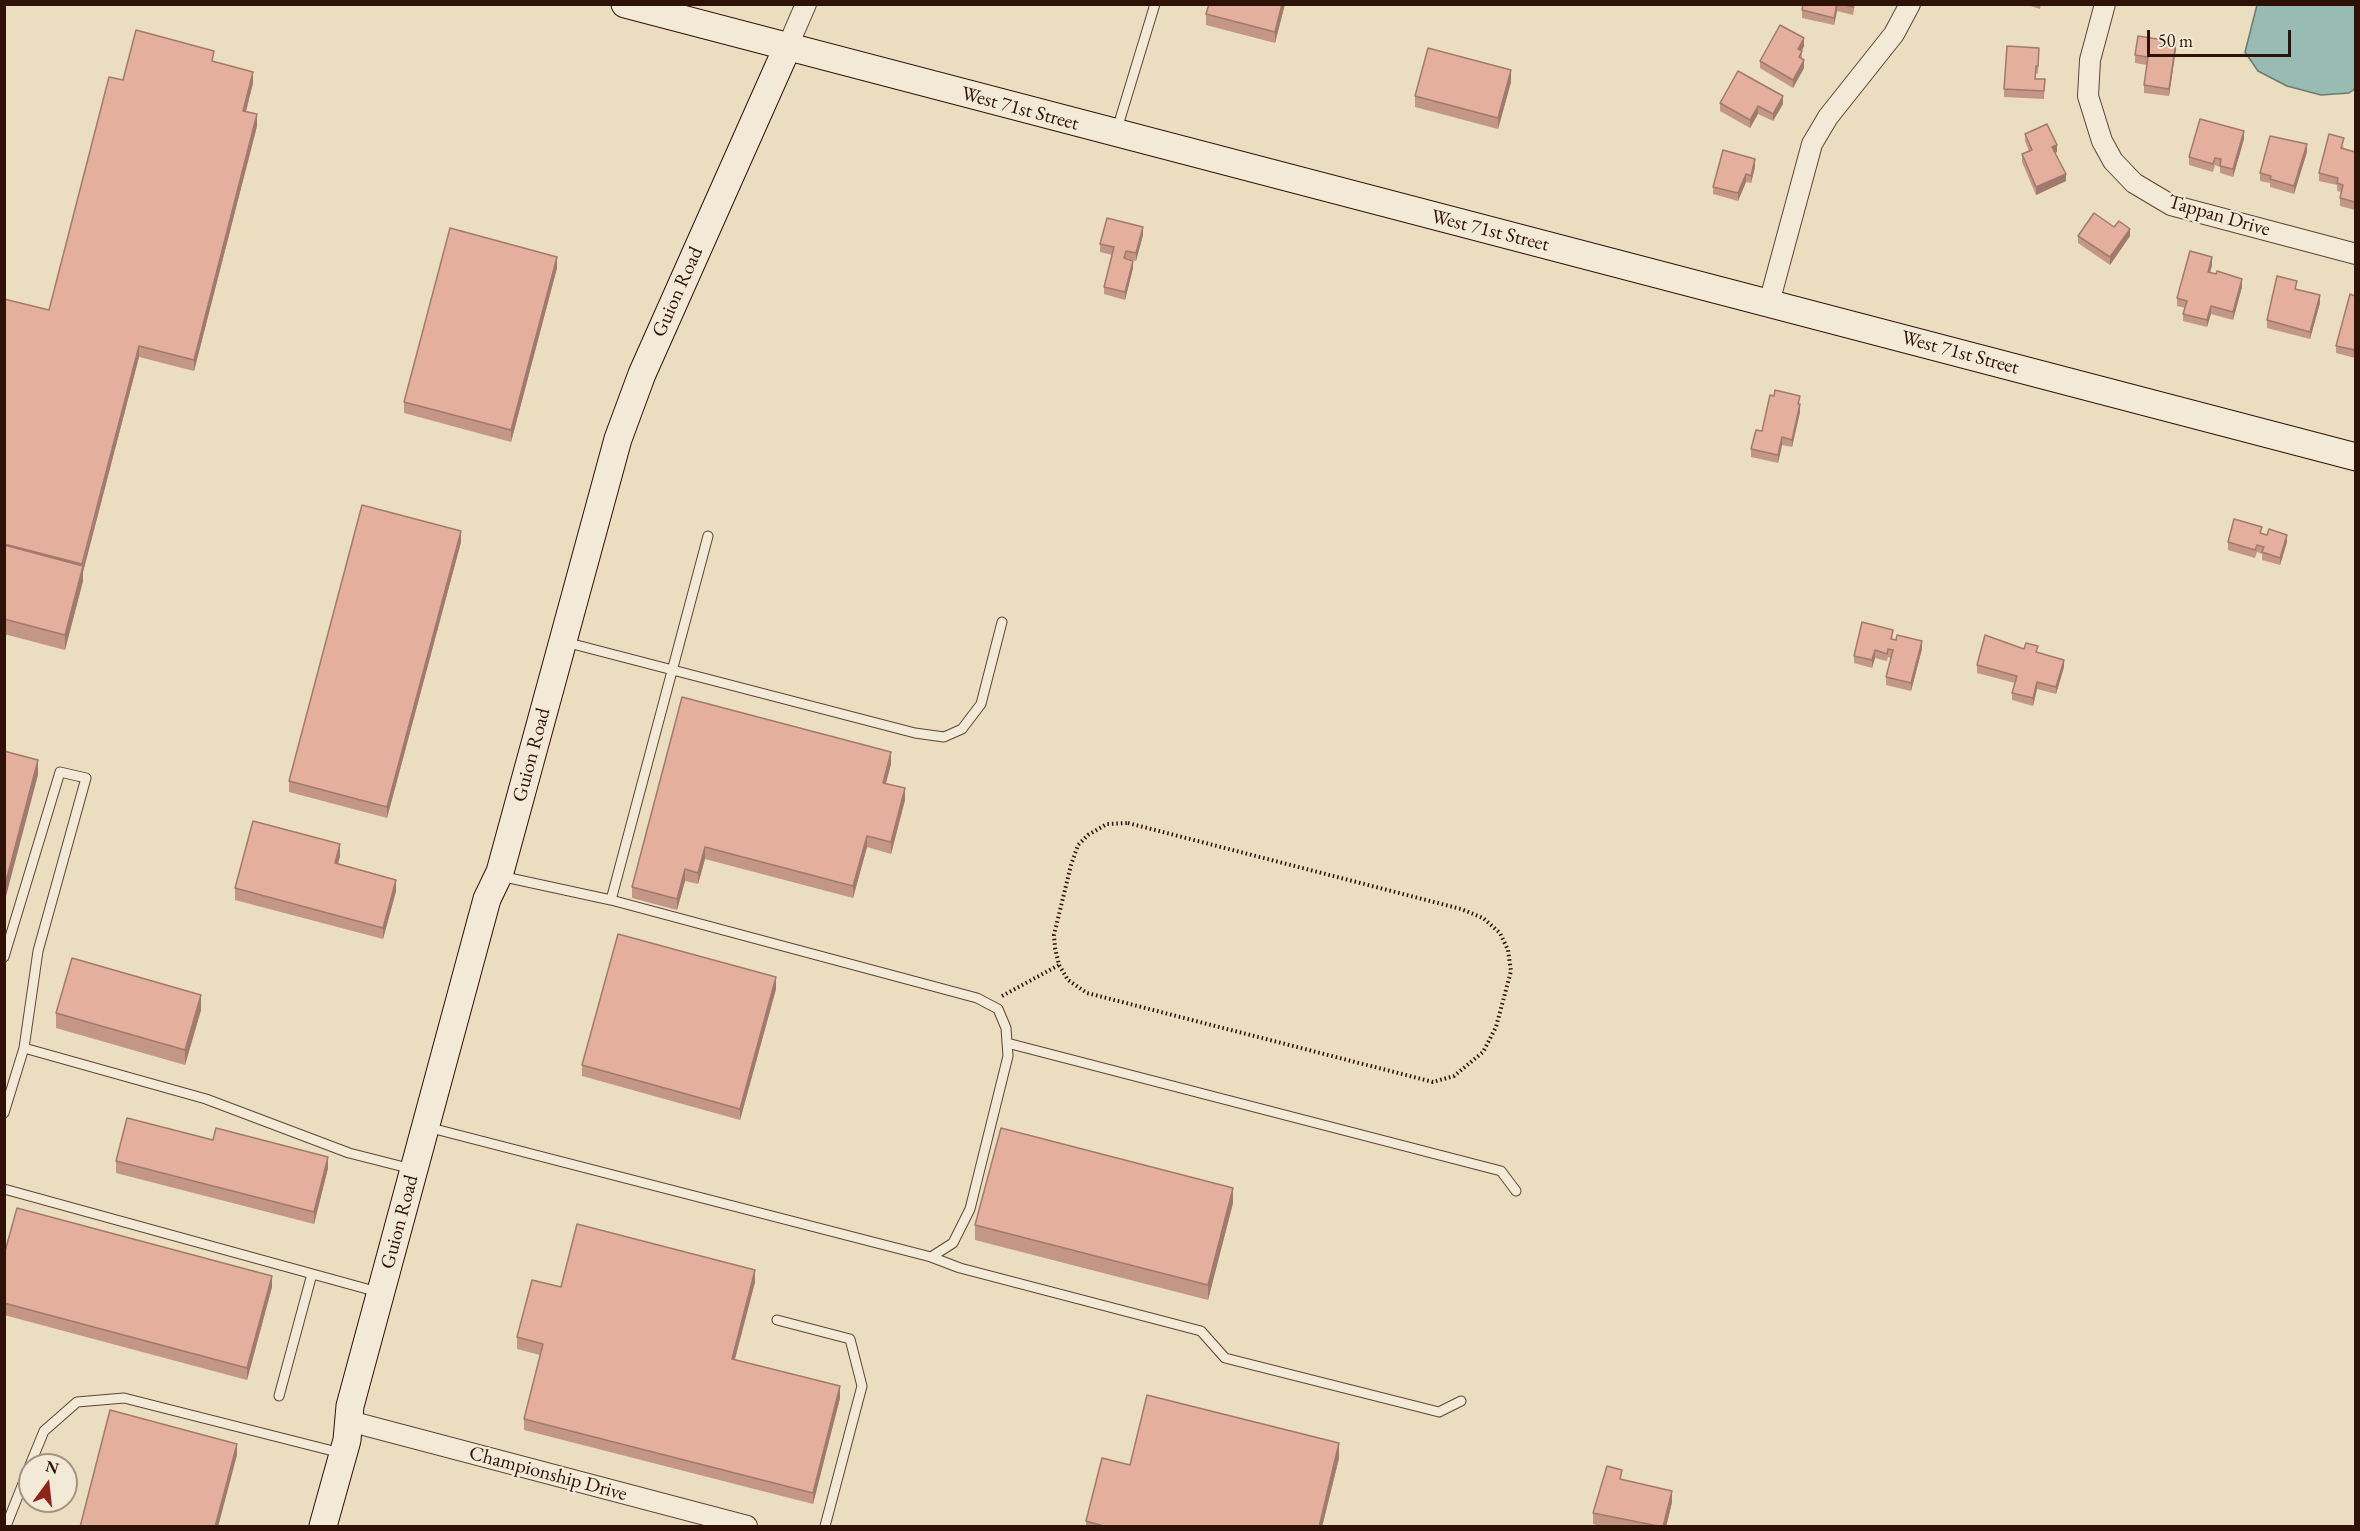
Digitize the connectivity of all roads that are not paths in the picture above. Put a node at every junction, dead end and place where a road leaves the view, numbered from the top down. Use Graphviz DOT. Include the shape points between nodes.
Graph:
graph roads {
  1 [pos="625,4"];
  2 [pos="806,4"];
  3 [pos="1155,4"];
  4 [pos="1910,4"];
  5 [pos="2105,4"];
  6 [pos="787,48"];
  7 [pos="1116,134"];
  8 [pos="2355,254"];
  9 [pos="1769,303"];
  10 [pos="2355,457"];
  11 [pos="708,536"];
  12 [pos="1002,622"];
  13 [pos="562,641"];
  14 [pos="672,670"];
  15 [pos="499,875"];
  16 [pos="611,900"];
  17 [pos="4,957"];
  18 [pos="1007,1043"];
  19 [pos="24,1048"];
  20 [pos="4,1113"];
  21 [pos="425,1127"];
  22 [pos="414,1170"];
  23 [pos="4,1189"];
  24 [pos="1515,1191"];
  25 [pos="931,1257"];
  26 [pos="312,1274"];
  27 [pos="381,1293"];
  28 [pos="777,1320"];
  29 [pos="279,1396"];
  30 [pos="1461,1401"];
  31 [pos="349,1421"];
  32 [pos="35,1453"];
  33 [pos="343,1454"];
  34 [pos="18,1496"];
  35 [pos="6,1527"];
  36 [pos="323,1527"];
  37 [pos="747,1527"];
  38 [pos="825,1527"];
  1 -- 6 [label="main road, West 71st Street"];
  2 -- 6 [label="street, Guion Road"];
  3 -- 7 [label="lane"];
  4 -- 9 [label="street" via="1894,34 1828,117 1812,144"];
  5 -- 8 [label="street, Tappan Drive" via="2090,60 2088,96 2102,141 2113,161 2134,183 2171,205"];
  6 -- 7 [label="main road, West 71st Street"];
  6 -- 13 [label="main road, Guion Road" via="629,406"];
  7 -- 9 [label="main road, West 71st Street"];
  9 -- 10 [label="main road, West 71st Street"];
  11 -- 14 [label="lane"];
  12 -- 14 [label="lane" via="981,704 962,729 944,738"];
  13 -- 14 [label="lane"];
  13 -- 15 [label="main road, Guion Road"];
  14 -- 16 [label="lane"];
  15 -- 16 [label="lane"];
  15 -- 21 [label="main road, Guion Road" via="487,899"];
  16 -- 18 [label="lane" via="977,998 998,1009"];
  17 -- 19 [label="lane" via="60,772 86,778 38,951"];
  18 -- 24 [label="lane" via="1501,1171"];
  18 -- 25 [label="lane" via="1008,1056 970,1209 953,1243"];
  19 -- 20 [label="lane"];
  19 -- 22 [label="lane" via="206,1099 350,1153"];
  21 -- 22 [label="main road, Guion Road"];
  21 -- 25 [label="lane"];
  22 -- 27 [label="main road, Guion Road"];
  23 -- 26 [label="lane"];
  25 -- 30 [label="lane" via="1201,1331 1225,1358 1439,1412"];
  26 -- 27 [label="lane"];
  26 -- 29 [label="lane"];
  27 -- 31 [label="main road, Guion Road"];
  28 -- 38 [label="lane" via="850,1339 862,1386"];
  31 -- 33 [label="main road, Guion Road"];
  31 -- 37 [label="street, Championship Drive"];
  32 -- 33 [label="lane" via="44,1431 77,1402 124,1398"];
  33 -- 36 [label="main road, Guion Road"];
  34 -- 35 [label="lane"];
}
